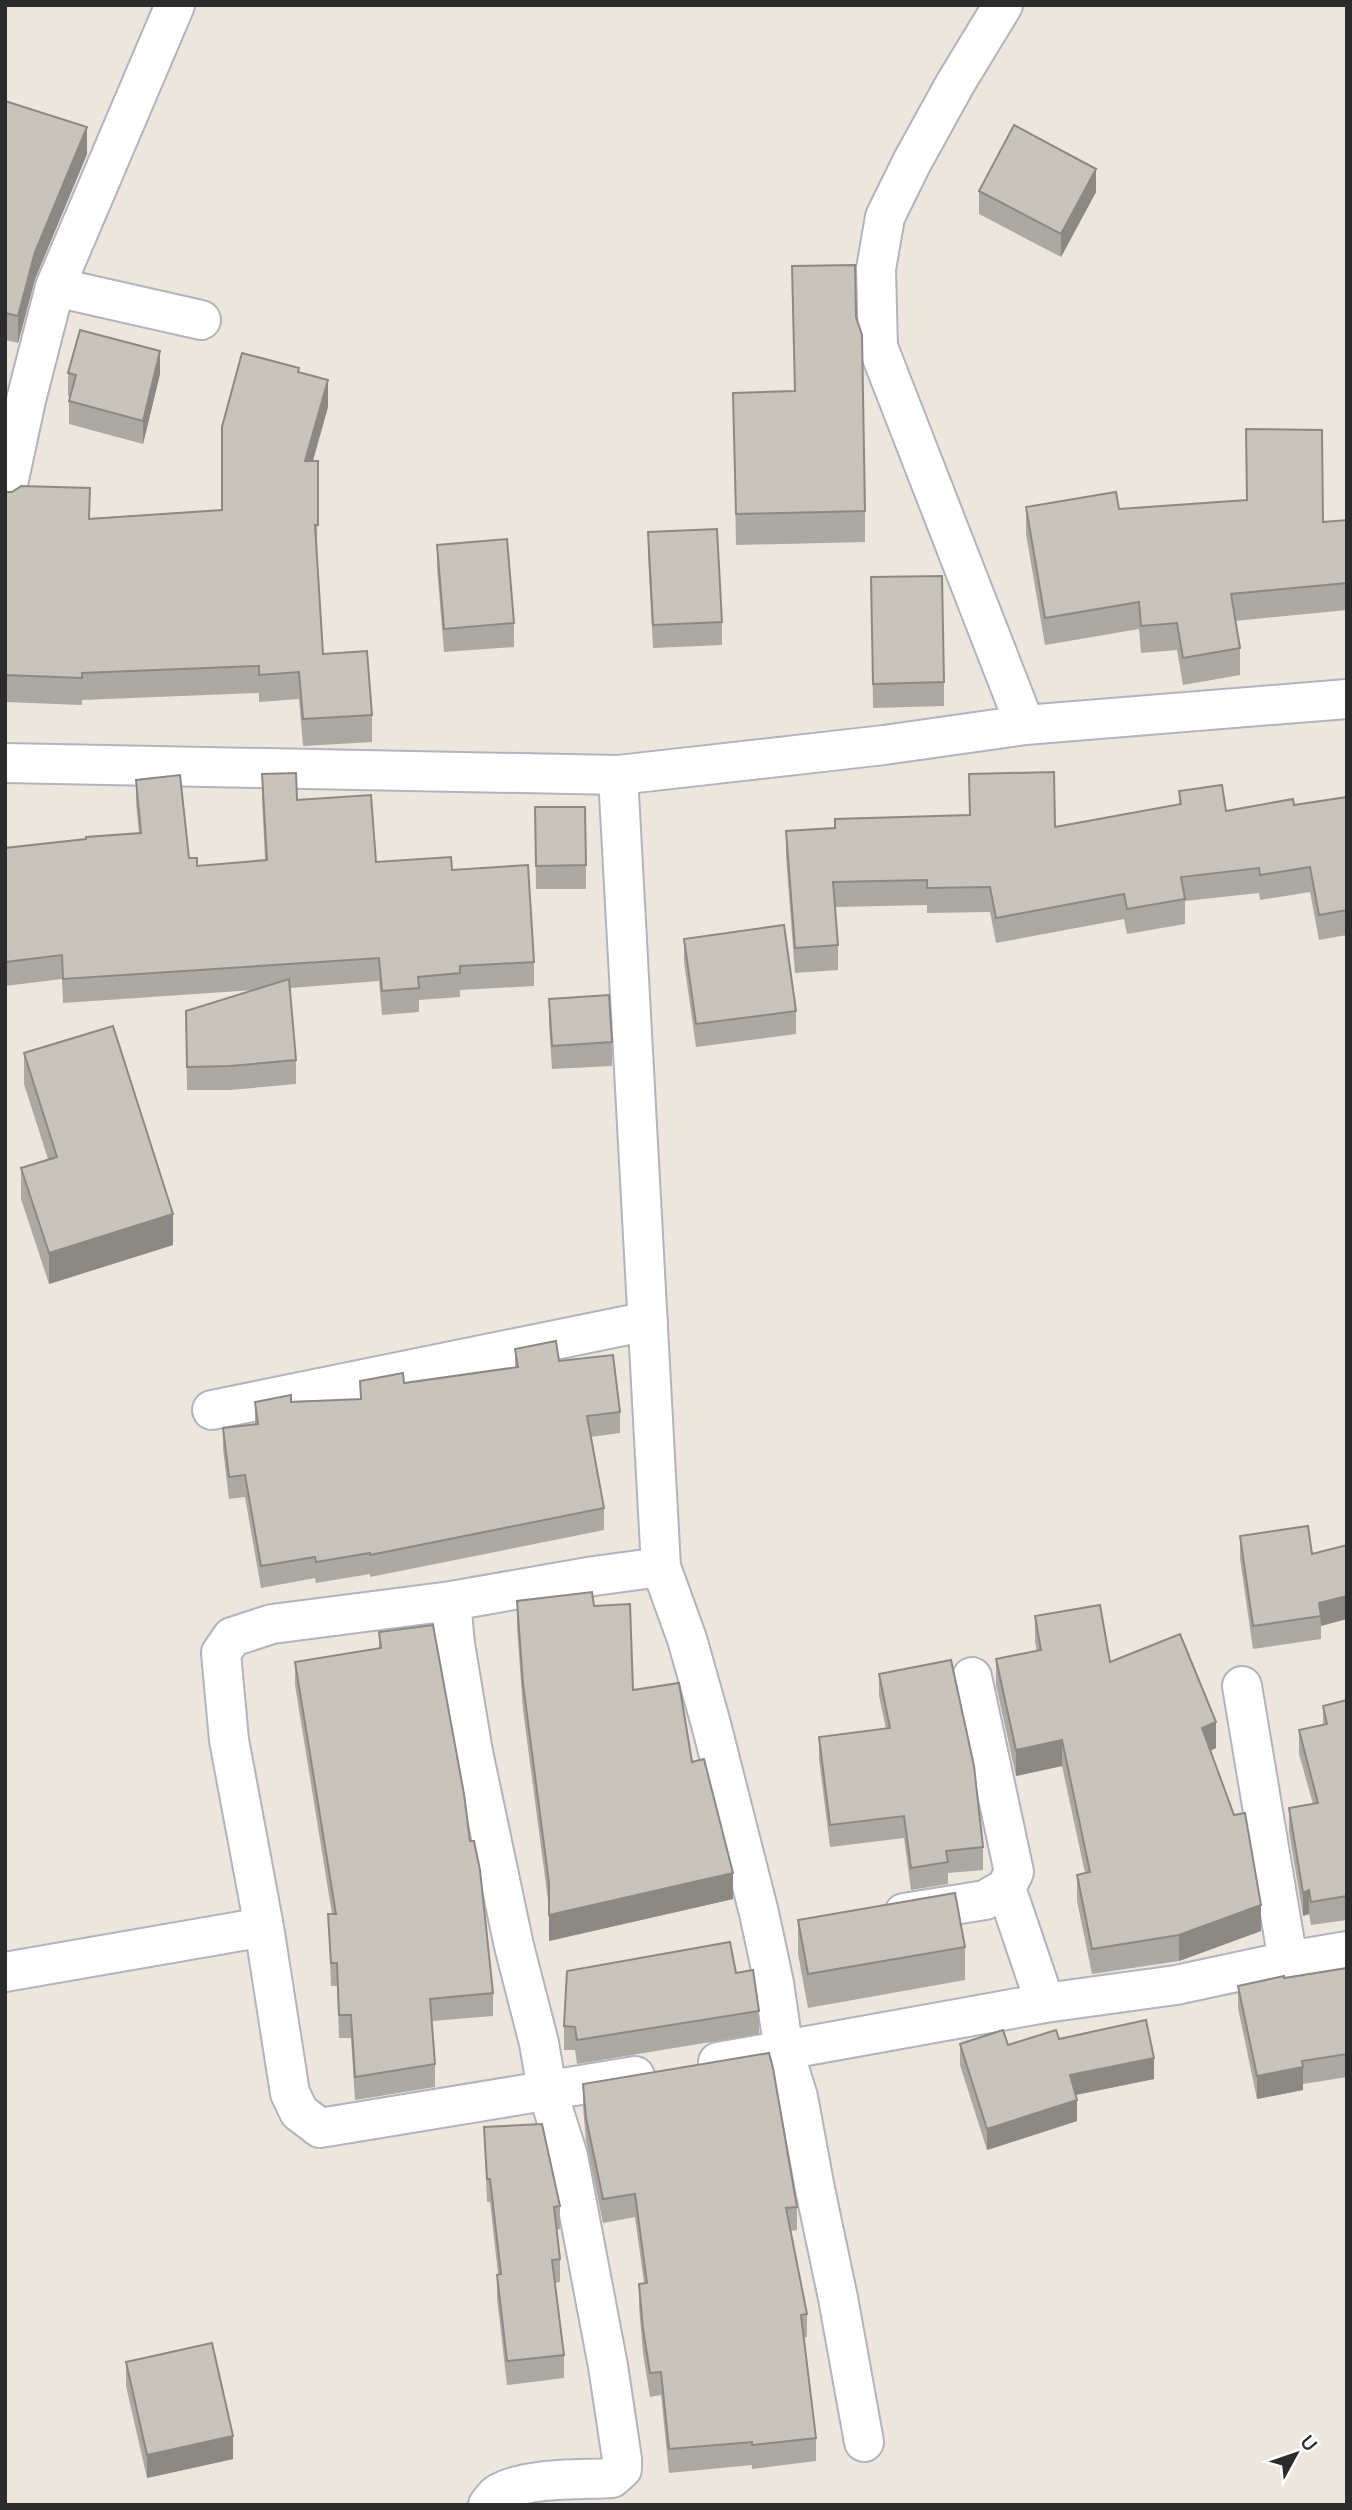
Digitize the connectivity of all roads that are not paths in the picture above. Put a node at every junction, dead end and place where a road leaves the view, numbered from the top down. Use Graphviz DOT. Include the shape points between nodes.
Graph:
graph roads {
  1 [pos="175,5"];
  2 [pos="1003,5"];
  3 [pos="55,287"];
  4 [pos="201,320"];
  5 [pos="5,498"];
  6 [pos="1347,699"];
  7 [pos="1025,725"];
  8 [pos="5,764"];
  9 [pos="618,775"];
  10 [pos="648,1321"];
  11 [pos="212,1410"];
  12 [pos="661,1567"];
  13 [pos="451,1601"];
  14 [pos="972,1677"];
  15 [pos="1242,1686"];
  16 [pos="1006,1888"];
  17 [pos="874,1918"];
  18 [pos="264,1927"];
  19 [pos="1347,1951"];
  20 [pos="1288,1961"];
  21 [pos="5,1972"];
  22 [pos="1045,2003"];
  23 [pos="784,2052"];
  24 [pos="547,2090"];
  25 [pos="864,2442"];
  26 [pos="488,2505"];
  1 -- 3 [label="street"];
  2 -- 7 [label="street" via="942,106 885,217 876,269 878,348"];
  3 -- 4 [label="street"];
  3 -- 5 [label="street"];
  6 -- 7 [label="street"];
  7 -- 9 [label="street"];
  8 -- 9 [label="street"];
  9 -- 10 [label="street"];
  10 -- 11 [label="street"];
  10 -- 12 [label="street"];
  12 -- 13 [label="street"];
  12 -- 23 [label="street" via="778,1934"];
  13 -- 18 [label="street" via="272,1624 232,1637 221,1653 229,1740"];
  13 -- 24 [label="street" via="473,1752"];
  14 -- 16 [label="street" via="1014,1872"];
  15 -- 20 [label="street"];
  16 -- 17 [label="street" via="985,1900"];
  16 -- 22 [label="street"];
  18 -- 21 [label="street"];
  18 -- 24 [label="street" via="290,2093 299,2112 320,2128"];
  19 -- 20 [label="street"];
  20 -- 22 [label="street" via="1176,1985"];
  22 -- 23 [label="street"];
  23 -- 24 [label="street"];
  23 -- 25 [label="street" via="798,2097"];
  24 -- 26 [label="street" via="568,2156 608,2366 622,2469 612,2479 526,2485 498,2493"];
}
